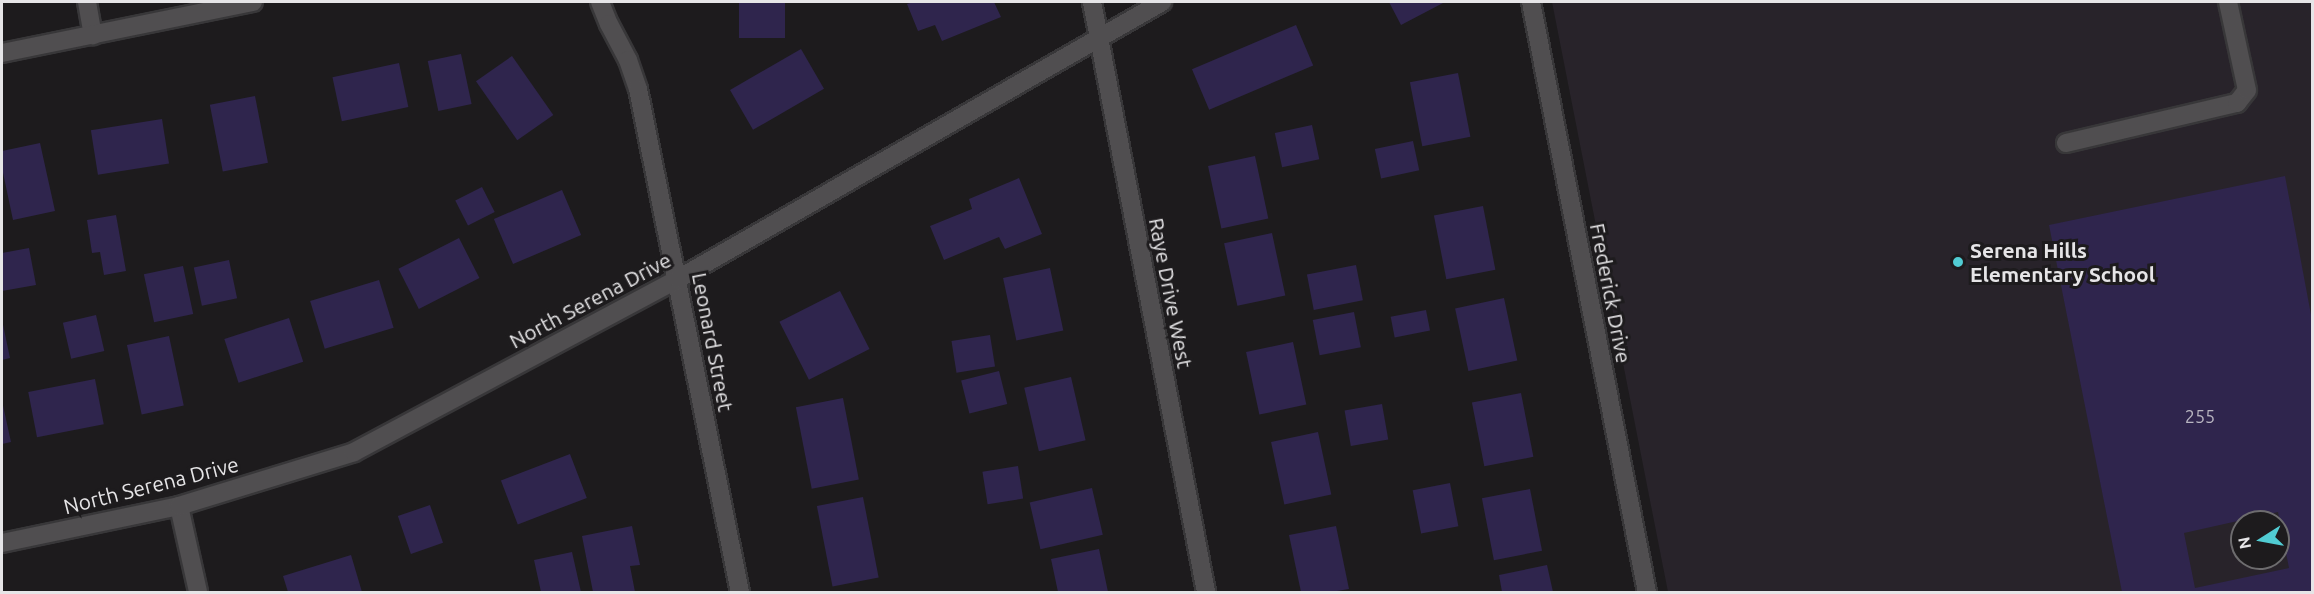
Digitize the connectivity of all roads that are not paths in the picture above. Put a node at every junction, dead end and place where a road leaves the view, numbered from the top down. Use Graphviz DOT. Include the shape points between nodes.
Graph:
graph roads {
  1 [pos="87,2"];
  2 [pos="253,2"];
  3 [pos="600,2"];
  4 [pos="1092,2"];
  5 [pos="1162,2"];
  6 [pos="1531,2"];
  7 [pos="2228,2"];
  8 [pos="93,34"];
  9 [pos="1099,36"];
  10 [pos="2,53"];
  11 [pos="2066,143"];
  12 [pos="678,279"];
  13 [pos="179,506"];
  14 [pos="2,543"];
  15 [pos="198,592"];
  16 [pos="740,592"];
  17 [pos="1206,592"];
  18 [pos="1647,592"];
  1 -- 8 [label="street"];
  2 -- 8 [label="street"];
  3 -- 12 [label="street, Leonard Street" via="638,89"];
  4 -- 9 [label="street, Raye Drive West"];
  5 -- 9 [label="street, North Serena Drive"];
  6 -- 18 [label="street, Frederick Drive"];
  7 -- 11 [label="street" via="2247,90 2237,104"];
  8 -- 10 [label="street"];
  9 -- 12 [label="street, North Serena Drive"];
  9 -- 17 [label="street, Raye Drive West"];
  12 -- 13 [label="street, North Serena Drive" via="354,452"];
  12 -- 16 [label="street, Leonard Street"];
  13 -- 14 [label="street, North Serena Drive"];
  13 -- 15 [label="street"];
}
